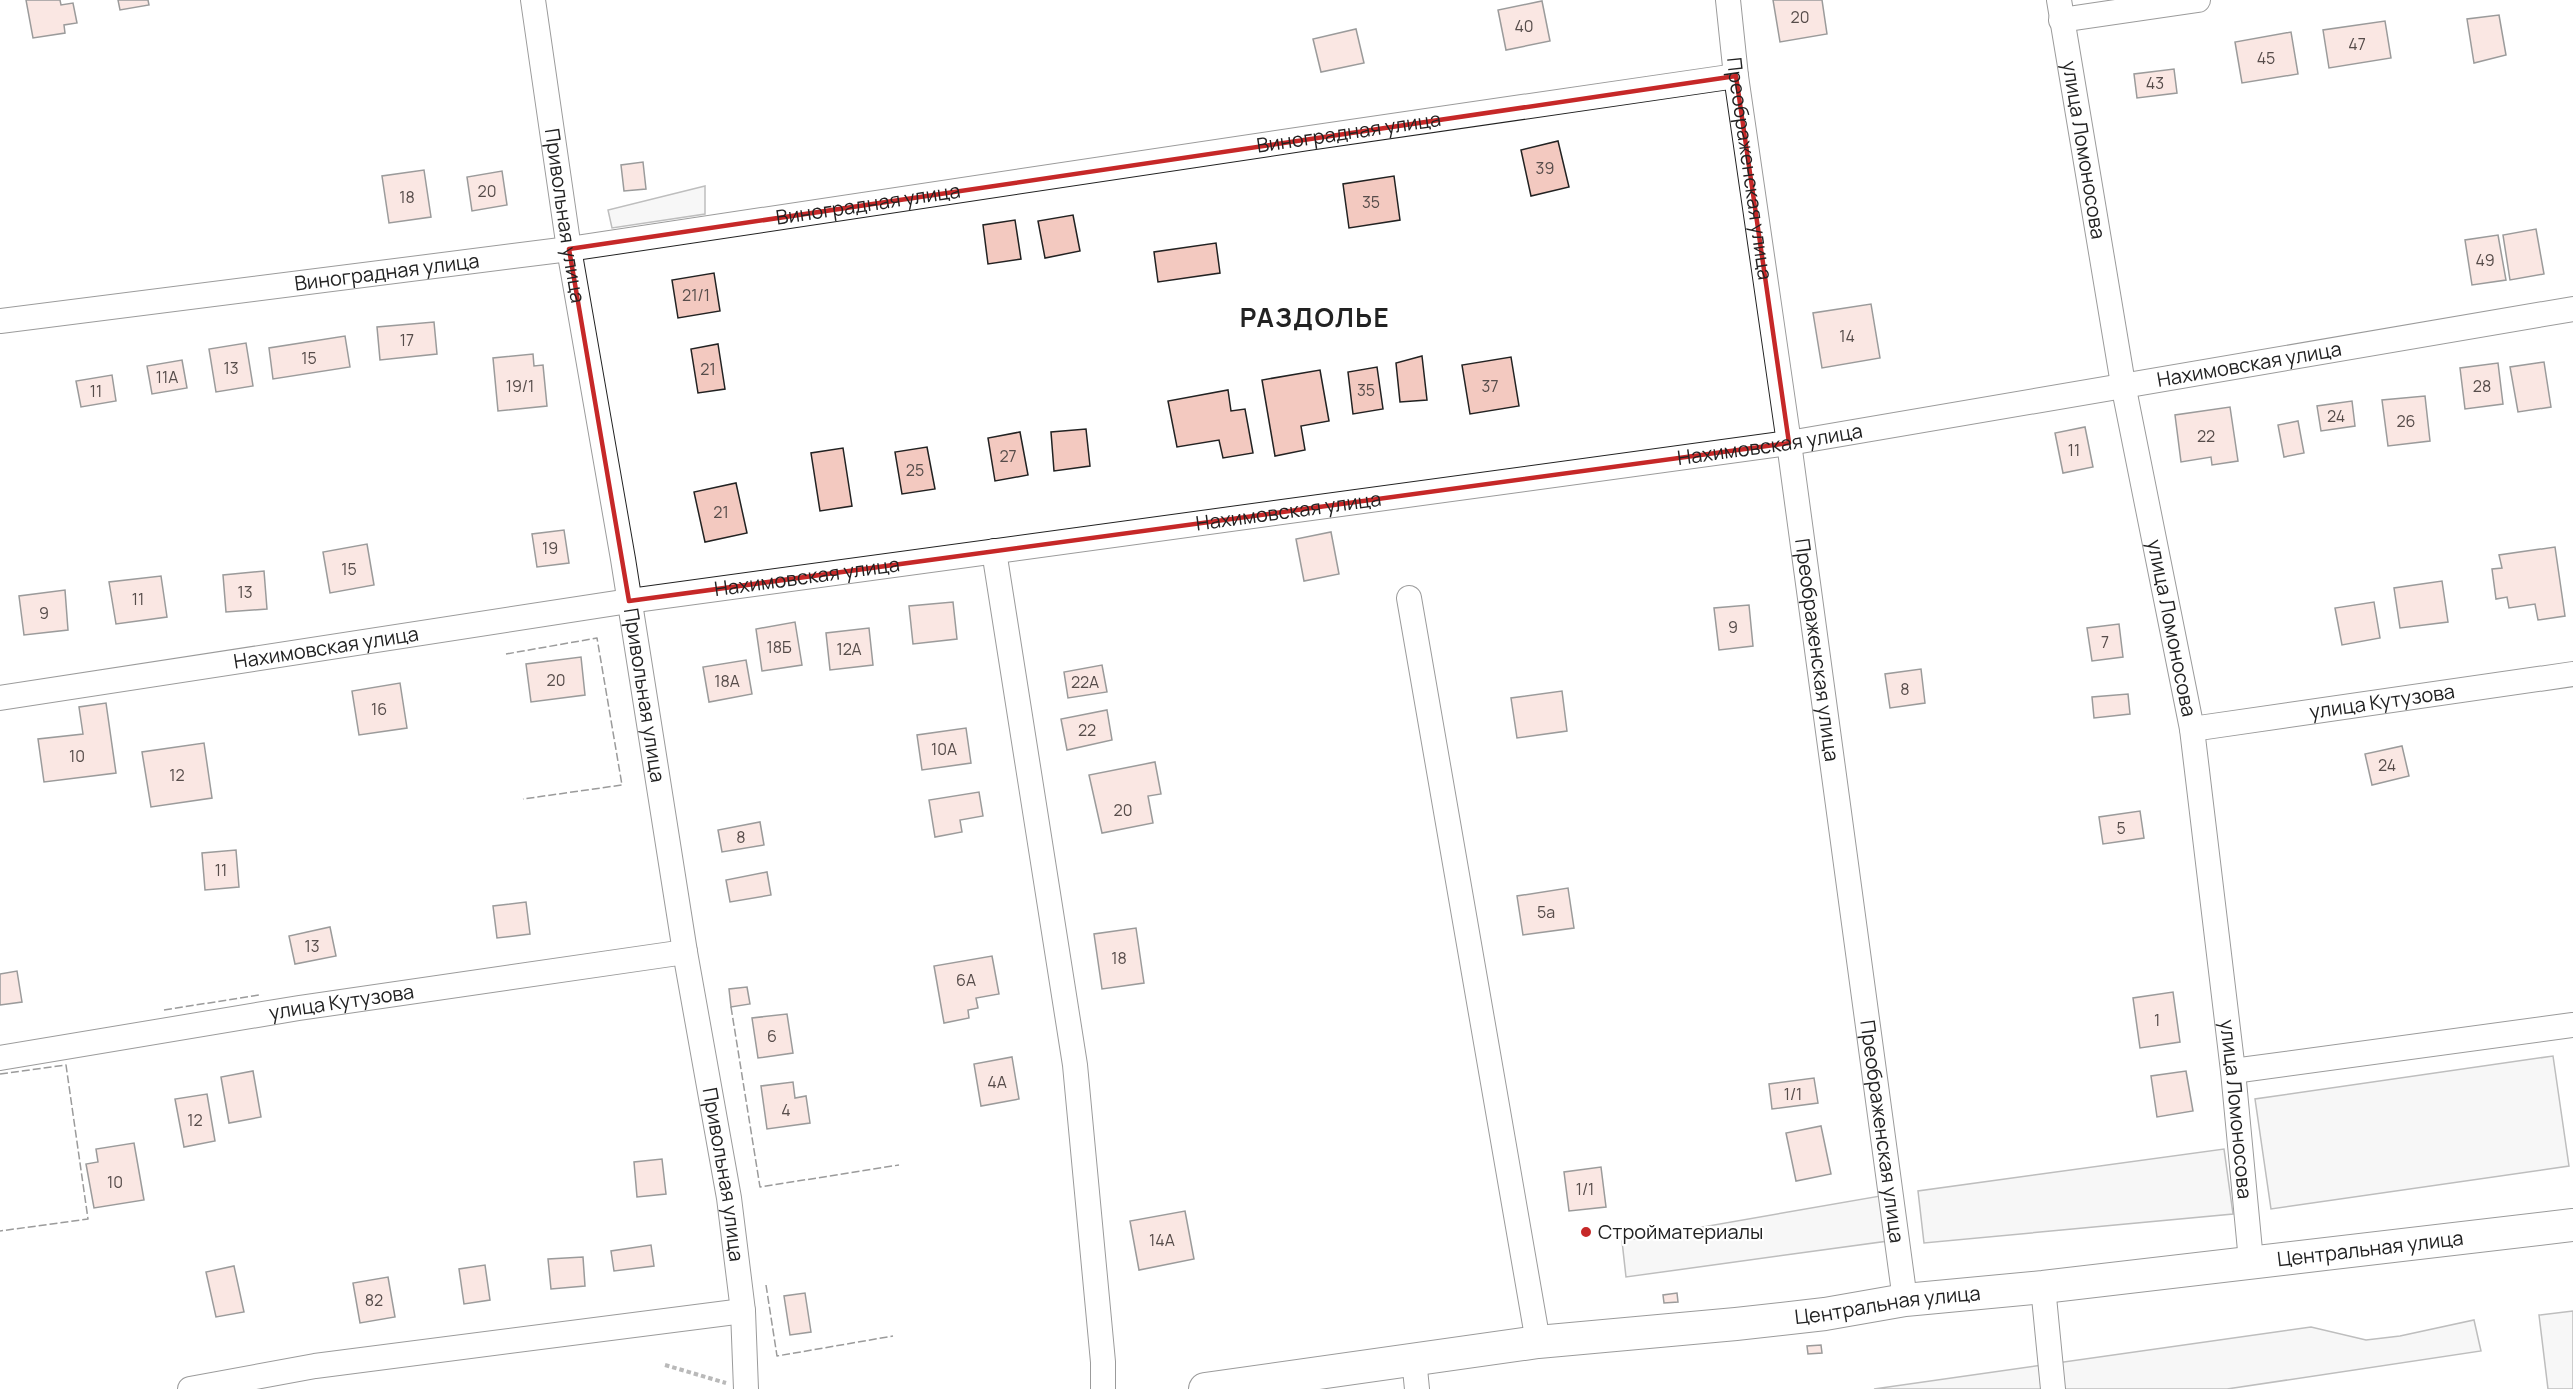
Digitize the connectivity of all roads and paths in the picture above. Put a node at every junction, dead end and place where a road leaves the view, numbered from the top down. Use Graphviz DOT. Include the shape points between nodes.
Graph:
graph roads {
  1 [pos="533,0"];
  2 [pos="1728,0"];
  3 [pos="2198,0"];
  4 [pos="2060,10"];
  5 [pos="1736,76"];
  6 [pos="569,249"];
  7 [pos="2573,309"];
  8 [pos="0,321"];
  9 [pos="2123,384"];
  10 [pos="1789,443"];
  11 [pos="994,551"];
  12 [pos="1409,598"];
  13 [pos="629,601"];
  14 [pos="2573,674"];
  15 [pos="0,698"];
  16 [pos="2192,729"];
  17 [pos="685,952"];
  18 [pos="2573,1025"];
  19 [pos="0,1058"];
  20 [pos="2233,1071"];
  21 [pos="2573,1226"];
  22 [pos="2251,1261"];
  23 [pos="2043,1287"];
  24 [pos="1905,1300"];
  25 [pos="743,1311"];
  26 [pos="1538,1342"];
  27 [pos="665,1365"];
  28 [pos="1415,1374"];
  29 [pos="190,1389"];
  30 [pos="746,1389"];
  31 [pos="1103,1389"];
  32 [pos="1205,1389"];
  33 [pos="2053,1389"];
  1 -- 6 [label="street, Привольная улица"];
  2 -- 5 [label="street, Преображенская улица"];
  3 -- 4 [label="street"];
  4 -- 9 [label="street, улица Ломоносова"];
  5 -- 6 [label="street, Виноградная улица"];
  5 -- 10 [label="street, Преображенская улица"];
  6 -- 8 [label="street, Виноградная улица"];
  6 -- 13 [label="street, Привольная улица"];
  7 -- 9 [label="street, Нахимовская улица"];
  9 -- 10 [label="street, Нахимовская улица"];
  9 -- 16 [label="street, улица Ломоносова"];
  10 -- 11 [label="street, Нахимовская улица"];
  10 -- 24 [label="street, Преображенская улица"];
  11 -- 13 [label="street, Нахимовская улица"];
  11 -- 31 [label="street" via="1075,1065"];
  12 -- 26 [label="street"];
  13 -- 15 [label="street, Нахимовская улица"];
  13 -- 17 [label="street, Привольная улица"];
  14 -- 16 [label="street, улица Кутузова"];
  16 -- 20 [label="street, улица Ломоносова"];
  17 -- 19 [label="street, улица Кутузова" via="299,1008"];
  17 -- 25 [label="street, Привольная улица" via="729,1198"];
  18 -- 20 [label="street"];
  20 -- 22 [label="street, улица Ломоносова"];
  21 -- 22 [label="main road, Центральная улица"];
  22 -- 23 [label="main road, Центральная улица"];
  23 -- 24 [label="main road, Центральная улица"];
  23 -- 33 [label="street"];
  24 -- 26 [label="main road, Центральная улица" via="1748,1323"];
  25 -- 29 [label="street" via="315,1366"];
  25 -- 30 [label="street, Привольная улица"];
  26 -- 28 [label="main road, Центральная улица"];
  27 -- 30 [label="path"];
  28 -- 32 [label="main road, Центральная улица"];
}
